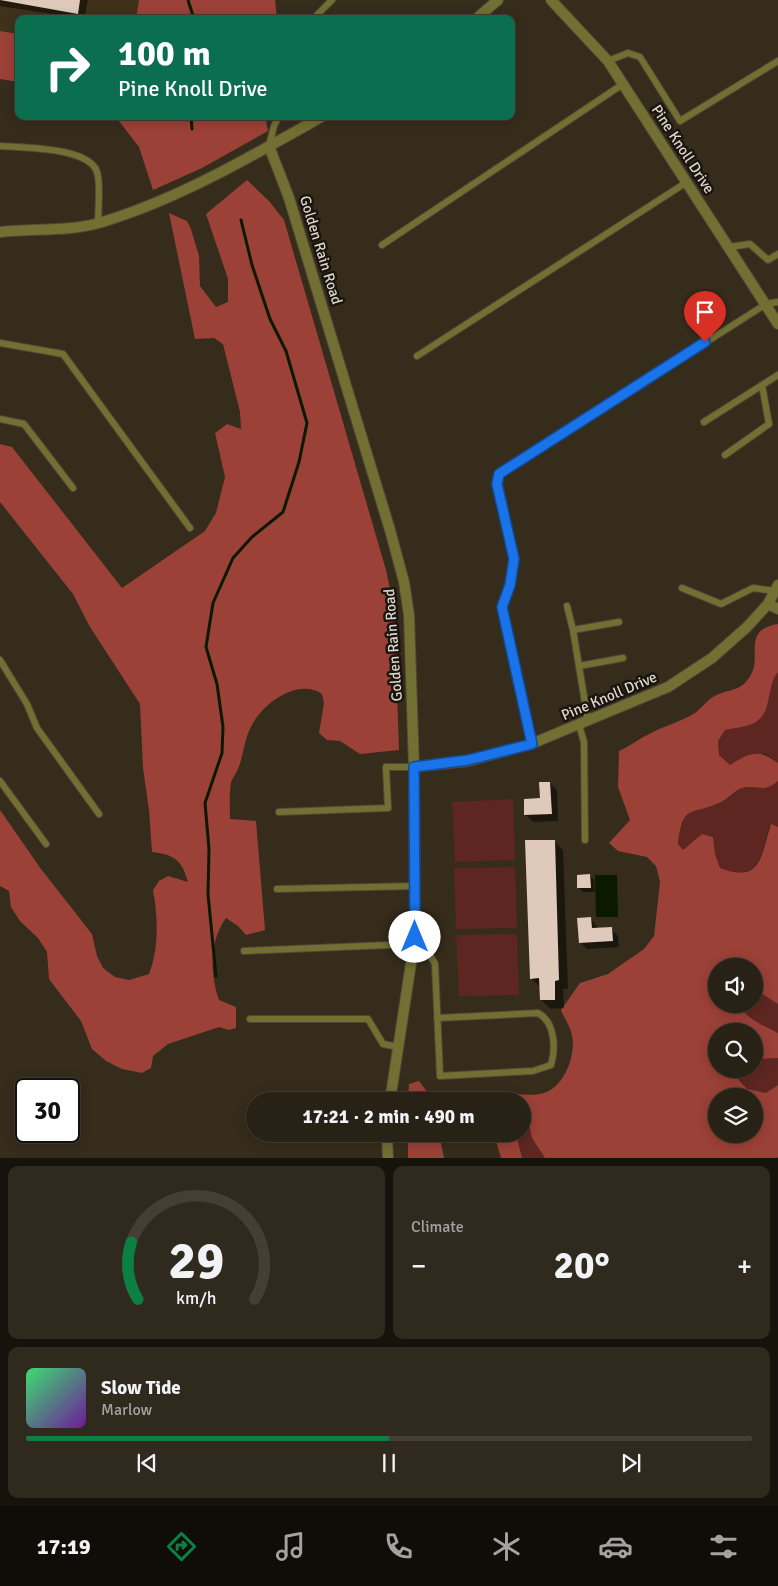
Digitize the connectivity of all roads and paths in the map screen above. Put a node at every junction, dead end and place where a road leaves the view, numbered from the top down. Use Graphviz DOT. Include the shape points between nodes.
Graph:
graph roads {
  1 [pos="332,0"];
  2 [pos="498,0"];
  3 [pos="551,0"];
  4 [pos="316,15"];
  5 [pos="481,15"];
  6 [pos="608,61"];
  7 [pos="778,61"];
  8 [pos="623,84"];
  9 [pos="277,120"];
  10 [pos="316,120"];
  11 [pos="0,146"];
  12 [pos="269,146"];
  13 [pos="687,182"];
  14 [pos="98,223"];
  15 [pos="0,232"];
  16 [pos="382,245"];
  17 [pos="729,247"];
  18 [pos="778,254"];
  19 [pos="778,302"];
  20 [pos="766,304"];
  21 [pos="778,324"];
  22 [pos="0,343"];
  23 [pos="417,356"];
  24 [pos="778,375"];
  25 [pos="762,385"];
  26 [pos="0,419"];
  27 [pos="704,422"];
  28 [pos="724,455"];
  29 [pos="73,488"];
  30 [pos="190,528"];
  31 [pos="682,588"];
  32 [pos="776,588"];
  33 [pos="567,606"];
  34 [pos="773,607"];
  35 [pos="619,622"];
  36 [pos="573,630"];
  37 [pos="623,658"];
  38 [pos="0,660"];
  39 [pos="579,666"];
  40 [pos="583,723"];
  41 [pos="532,744"];
  42 [pos="414,767"];
  43 [pos="0,781"];
  44 [pos="279,812"];
  45 [pos="99,814"];
  46 [pos="585,840"];
  47 [pos="46,844"];
  48 [pos="415,886"];
  49 [pos="277,889"];
  50 [pos="414,944"];
  51 [pos="244,951"];
  52 [pos="437,1018"];
  53 [pos="250,1019"];
  54 [pos="398,1047"];
  55 [pos="391,1092"];
  56 [pos="387,1142"];
  57 [pos="383,1158"];
  58 [pos="388,1158"];
  1 -- 4 [label="lane"];
  2 -- 5 [label="street"];
  3 -- 6 [label="street, Pine Knoll Drive"];
  6 -- 7 [label="lane" via="628,53 640,57 680,121"];
  6 -- 8 [label="street, Pine Knoll Drive"];
  8 -- 13 [label="street, Pine Knoll Drive"];
  8 -- 16 [label="lane"];
  9 -- 12 [label="lane"];
  10 -- 12 [label="street"];
  11 -- 14 [label="lane" via="76,154 89,162 97,172"];
  12 -- 14 [label="street" via="153,203"];
  12 -- 42 [label="street, Golden Rain Road" via="290,198 404,582 409,615"];
  13 -- 17 [label="street, Pine Knoll Drive"];
  13 -- 23 [label="lane"];
  14 -- 15 [label="street" via="61,230"];
  17 -- 18 [label="lane" via="750,244 768,260"];
  17 -- 20 [label="street, Pine Knoll Drive"];
  19 -- 20 [label="lane"];
  20 -- 21 [label="street, Pine Knoll Drive"];
  20 -- 41 [label="lane" via="499,474 497,484 514,559 502,607"];
  22 -- 30 [label="lane" via="63,354"];
  24 -- 25 [label="lane"];
  25 -- 27 [label="lane"];
  25 -- 28 [label="lane" via="769,424"];
  26 -- 29 [label="lane" via="24,424"];
  31 -- 32 [label="lane" via="722,604 754,588"];
  32 -- 34 [label="street, Pine Knoll Drive"];
  33 -- 36 [label="lane"];
  34 -- 40 [label="street, Pine Knoll Drive" via="692,673 668,687"];
  35 -- 36 [label="lane"];
  36 -- 39 [label="lane"];
  37 -- 39 [label="lane"];
  38 -- 45 [label="lane" via="27,704 36,728"];
  39 -- 40 [label="lane"];
  40 -- 41 [label="street, Pine Knoll Drive"];
  40 -- 46 [label="lane"];
  41 -- 42 [label="street, Pine Knoll Drive" via="468,760"];
  42 -- 44 [label="lane" via="386,767 388,808"];
  42 -- 48 [label="street, Golden Rain Road"];
  43 -- 47 [label="lane"];
  48 -- 49 [label="lane"];
  48 -- 50 [label="street, Golden Rain Road"];
  50 -- 51 [label="lane"];
  50 -- 52 [label="lane" via="426,948 436,964"];
  50 -- 54 [label="street, Golden Rain Road"];
  52 -- 52 [label="lane" via="538,1013 552,1031 551,1065 533,1071 440,1076"];
  53 -- 54 [label="lane" via="368,1019 383,1044"];
  54 -- 55 [label="street, Golden Rain Road"];
  56 -- 58 [label="street"];
  57 -- 58 [label="lane"];
}
